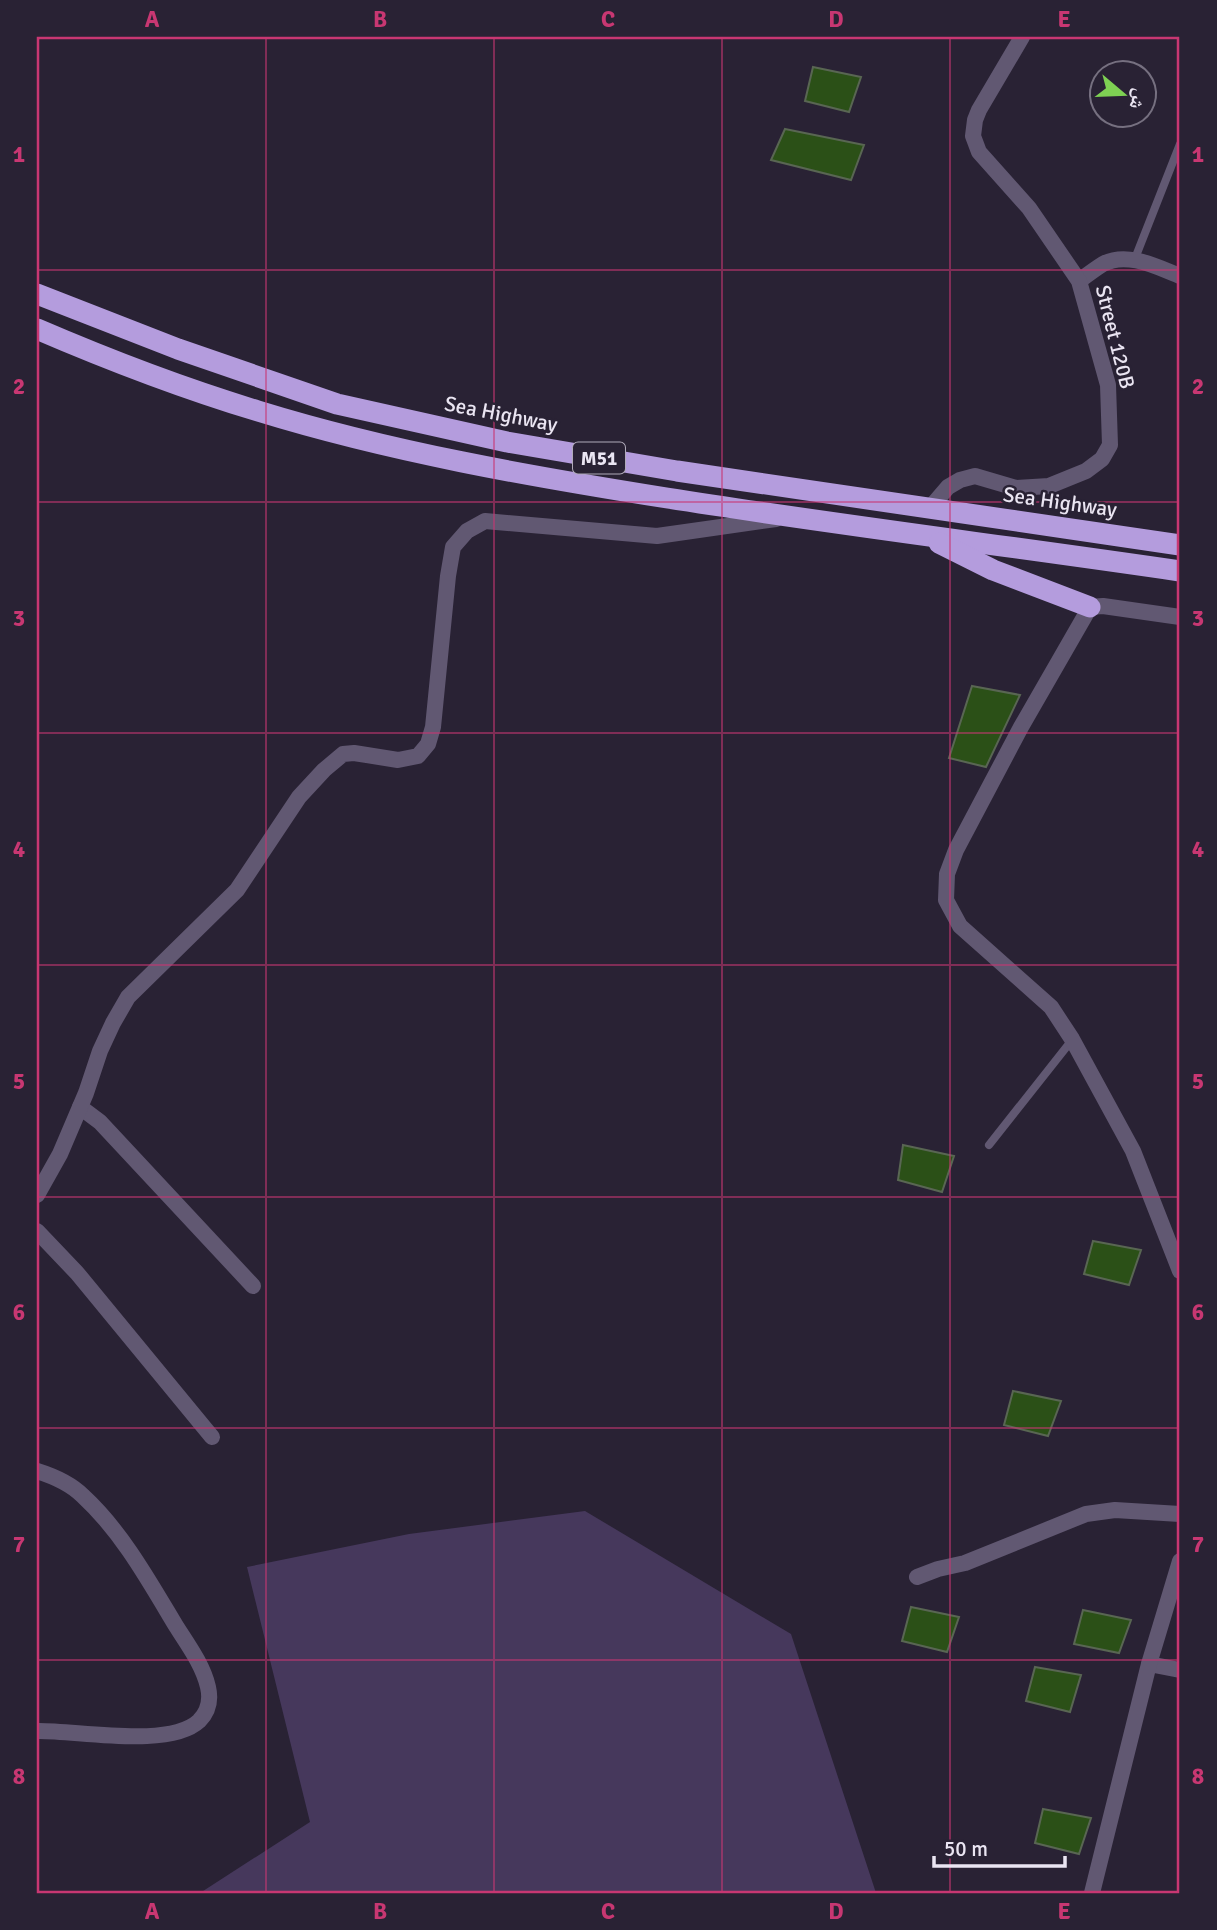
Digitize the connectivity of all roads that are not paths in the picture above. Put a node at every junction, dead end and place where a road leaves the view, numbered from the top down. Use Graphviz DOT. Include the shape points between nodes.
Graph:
graph roads {
  1 [pos="1022,37"];
  2 [pos="1180,144"];
  3 [pos="1134,261"];
  4 [pos="1180,276"];
  5 [pos="1079,281"];
  6 [pos="37,293"];
  7 [pos="37,329"];
  8 [pos="930,508"];
  9 [pos="789,517"];
  10 [pos="924,535"];
  11 [pos="1180,545"];
  12 [pos="1180,571"];
  13 [pos="1090,607"];
  14 [pos="1180,617"];
  15 [pos="1072,1039"];
  16 [pos="80,1107"];
  17 [pos="989,1144"];
  18 [pos="37,1195"];
  19 [pos="37,1231"];
  20 [pos="1180,1271"];
  21 [pos="253,1286"];
  22 [pos="212,1437"];
  23 [pos="37,1471"];
  24 [pos="1180,1514"];
  25 [pos="1180,1561"];
  26 [pos="917,1577"];
  27 [pos="1149,1664"];
  28 [pos="1180,1670"];
  29 [pos="37,1731"];
  30 [pos="1092,1893"];
  1 -- 5 [label="street, Street 120B" via="979,110 973,136 979,152 1029,208"];
  2 -- 3 [label="lane"];
  3 -- 4 [label="street"];
  3 -- 5 [label="street" via="1105,263"];
  5 -- 8 [label="street, Street 120B" via="1108,385 1110,445 1102,459 1049,486 1016,488 975,476 960,480"];
  6 -- 8 [label="highway, Sea Highway / M51" via="191,354 337,404 506,442"];
  7 -- 9 [label="highway, M51" via="149,375 343,435 575,484"];
  8 -- 11 [label="highway, Sea Highway / M51"];
  9 -- 10 [label="highway, M51"];
  9 -- 16 [label="street" via="657,536 485,521 467,531 453,547 428,744 418,756 398,760 343,754 316,779 285,815 237,890 128,997 100,1051"];
  10 -- 12 [label="highway, M51"];
  10 -- 13 [label="highway" via="993,570"];
  13 -- 14 [label="street"];
  13 -- 15 [label="street" via="1021,727 947,874 946,900 960,926 1051,1007"];
  15 -- 17 [label="lane"];
  15 -- 20 [label="street" via="1133,1151"];
  16 -- 18 [label="street" via="61,1154"];
  16 -- 21 [label="street" via="100,1122"];
  19 -- 22 [label="street"];
  23 -- 29 [label="street" via="65,1482 108,1523 200,1665 210,1697 201,1720 177,1732 92,1736"];
  24 -- 26 [label="street" via="1115,1510 1086,1514 965,1563"];
  25 -- 27 [label="street"];
  27 -- 28 [label="street"];
  27 -- 30 [label="street"];
}
